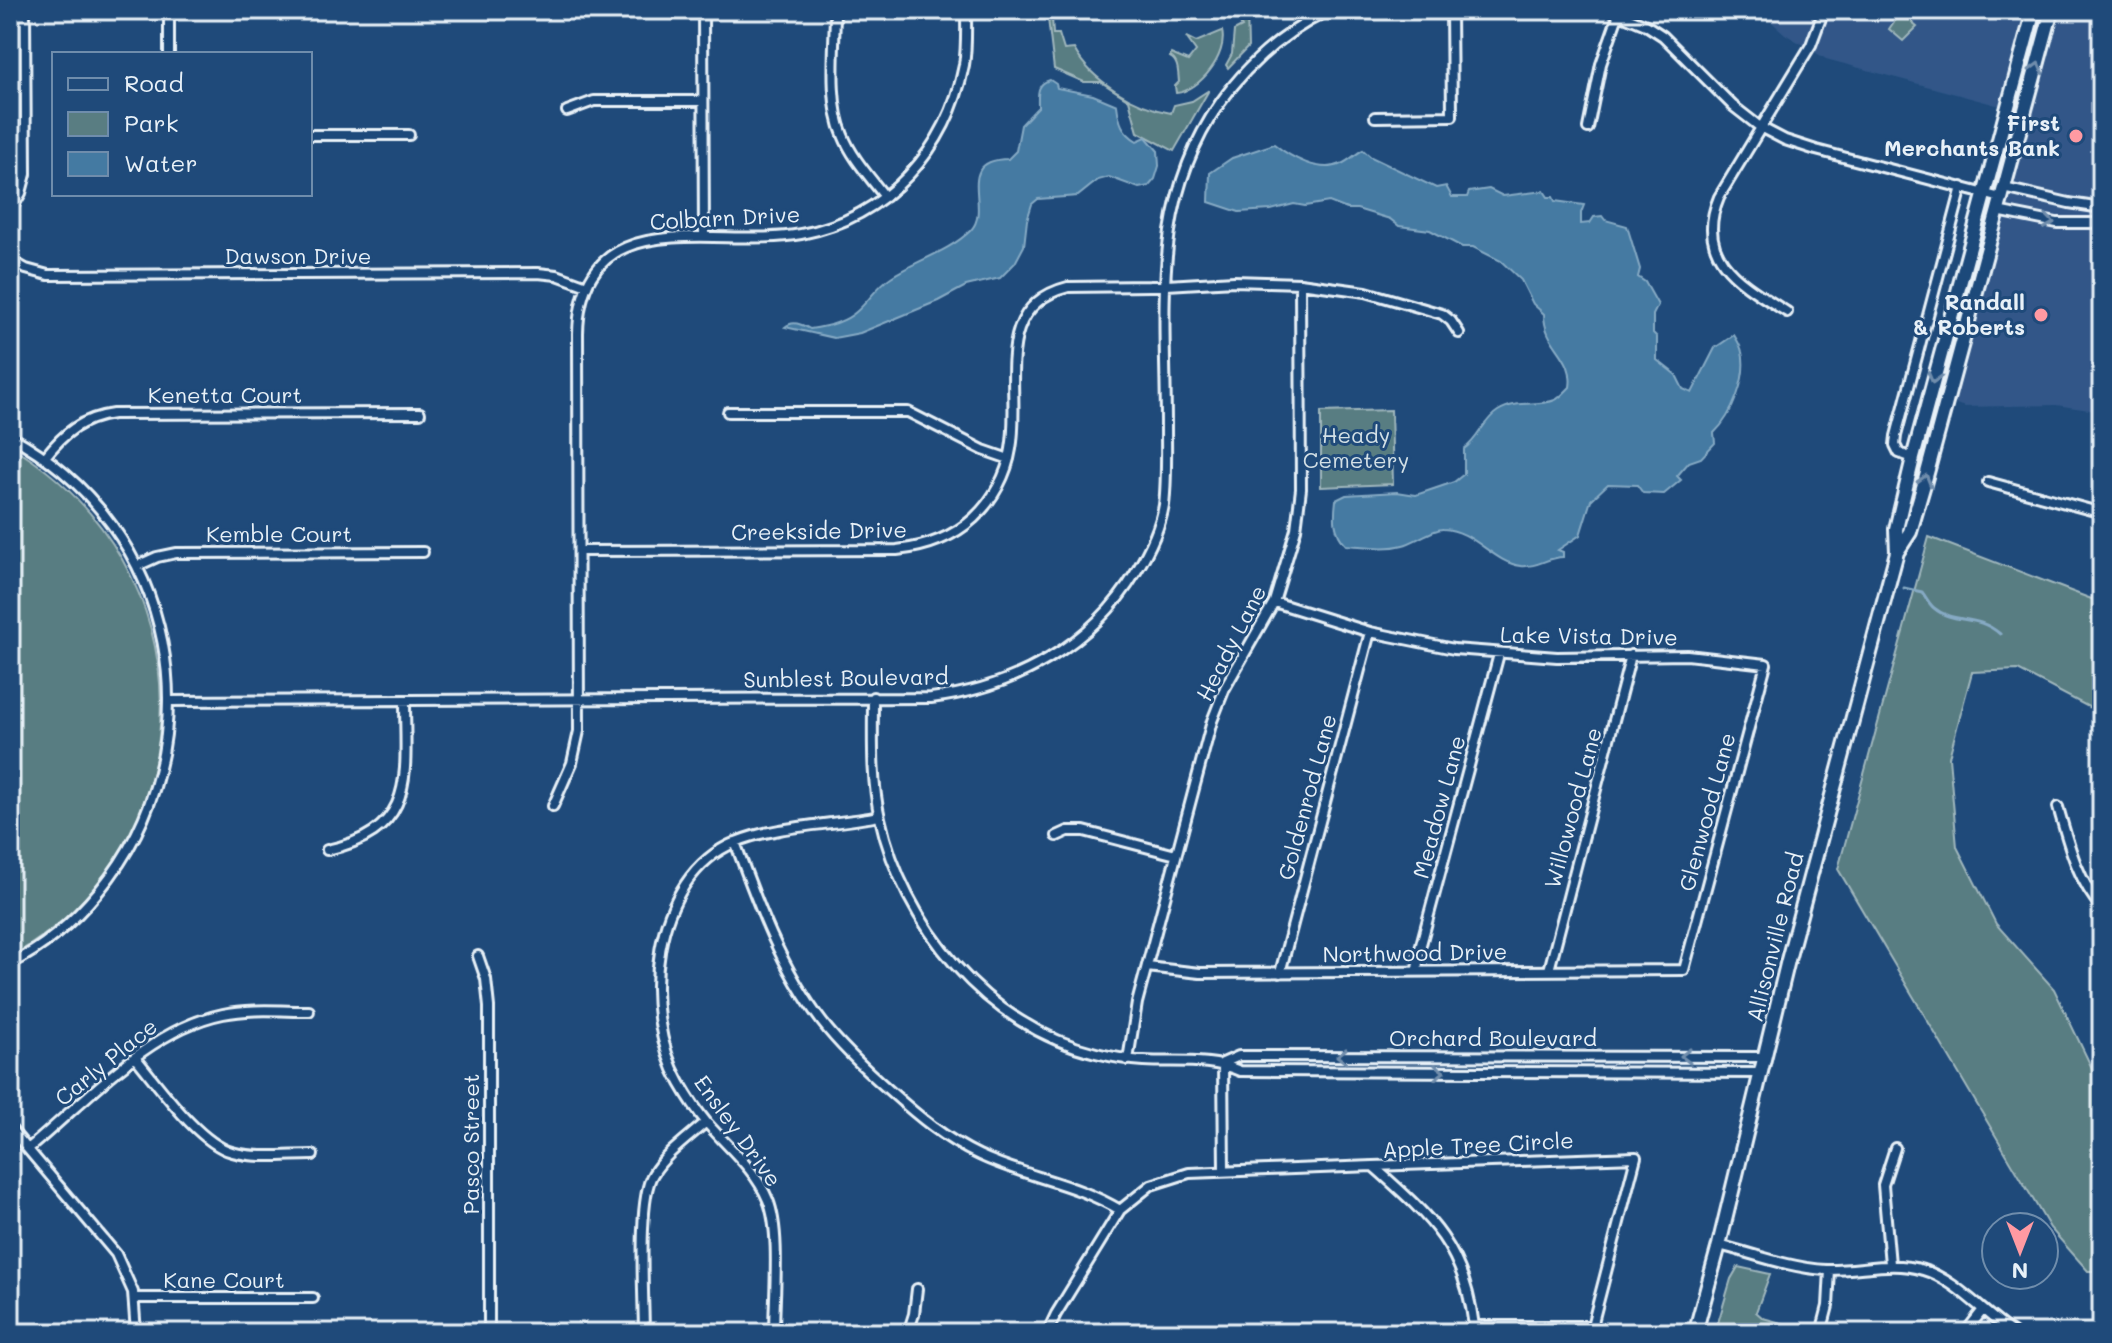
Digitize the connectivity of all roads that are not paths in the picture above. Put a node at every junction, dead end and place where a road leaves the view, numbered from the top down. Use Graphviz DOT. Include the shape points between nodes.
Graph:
graph roads {
  1 [pos="25,10"];
  2 [pos="169,10"];
  3 [pos="703,10"];
  4 [pos="835,10"];
  5 [pos="966,10"];
  6 [pos="1330,10"];
  7 [pos="1451,10"];
  8 [pos="1824,10"];
  9 [pos="2034,10"];
  10 [pos="2052,10"];
  11 [pos="1615,12"];
  12 [pos="169,52"];
  13 [pos="703,101"];
  14 [pos="567,111"];
  15 [pos="1375,117"];
  16 [pos="1760,127"];
  17 [pos="1588,128"];
  18 [pos="312,135"];
  19 [pos="409,135"];
  20 [pos="1962,187"];
  21 [pos="1984,193"];
  22 [pos="2003,193"];
  23 [pos="885,197"];
  24 [pos="2102,208"];
  25 [pos="1997,211"];
  26 [pos="10,212"];
  27 [pos="2102,223"];
  28 [pos="704,237"];
  29 [pos="10,260"];
  30 [pos="1300,283"];
  31 [pos="587,286"];
  32 [pos="1166,286"];
  33 [pos="1787,312"];
  34 [pos="1459,333"];
  35 [pos="728,412"];
  36 [pos="420,413"];
  37 [pos="10,436"];
  38 [pos="45,457"];
  39 [pos="1913,458"];
  40 [pos="1009,459"];
  41 [pos="1988,482"];
  42 [pos="2102,513"];
  43 [pos="579,551"];
  44 [pos="423,552"];
  45 [pos="1897,552"];
  46 [pos="137,566"];
  47 [pos="1274,602"];
  48 [pos="1370,632"];
  49 [pos="1499,654"];
  50 [pos="1631,655"];
  51 [pos="1766,664"];
  52 [pos="873,697"];
  53 [pos="580,699"];
  54 [pos="405,700"];
  55 [pos="169,701"];
  56 [pos="553,806"];
  57 [pos="2058,807"];
  58 [pos="879,816"];
  59 [pos="1057,836"];
  60 [pos="735,842"];
  61 [pos="327,850"];
  62 [pos="1176,855"];
  63 [pos="2102,908"];
  64 [pos="478,956"];
  65 [pos="10,964"];
  66 [pos="1147,967"];
  67 [pos="1549,970"];
  68 [pos="1684,970"];
  69 [pos="1417,971"];
  70 [pos="1280,973"];
  71 [pos="309,1011"];
  72 [pos="135,1057"];
  73 [pos="1764,1057"];
  74 [pos="1128,1060"];
  75 [pos="1223,1063"];
  76 [pos="1760,1073"];
  77 [pos="706,1122"];
  78 [pos="10,1128"];
  79 [pos="1895,1148"];
  80 [pos="28,1149"];
  81 [pos="313,1155"];
  82 [pos="1373,1166"];
  83 [pos="1224,1170"];
  84 [pos="1120,1210"];
  85 [pos="1719,1245"];
  86 [pos="1890,1264"];
  87 [pos="1830,1270"];
  88 [pos="917,1289"];
  89 [pos="135,1298"];
  90 [pos="313,1298"];
  91 [pos="1982,1311"];
  92 [pos="136,1333"];
  93 [pos="489,1333"];
  94 [pos="644,1333"];
  95 [pos="774,1333"];
  96 [pos="908,1333"];
  97 [pos="1047,1333"];
  98 [pos="1695,1333"];
  99 [pos="1821,1333"];
  100 [pos="1965,1333"];
  101 [pos="2013,1333"];
  1 -- 26 [label="street" via="26,174"];
  2 -- 12 [label="street"];
  3 -- 13 [label="street"];
  4 -- 23 [label="street" via="839,126"];
  5 -- 23 [label="street, Colbarn Drive" via="964,64 948,120 920,164"];
  6 -- 32 [label="street, Sunblest Boulevard" via="1256,60 1202,130 1174,204"];
  7 -- 15 [label="street" via="1452,116"];
  8 -- 16 [label="street" via="1811,45"];
  9 -- 21 [label="main road, Allisonville Road"];
  22 -- 10 [label="main road, Allisonville Road, one-way"];
  11 -- 16 [label="street" via="1663,36"];
  11 -- 17 [label="street"];
  13 -- 14 [label="street" via="594,101"];
  13 -- 28 [label="street"];
  16 -- 20 [label="street" via="1816,150"];
  16 -- 33 [label="street" via="1719,197 1712,235 1732,275"];
  18 -- 19 [label="street"];
  20 -- 21 [label="street"];
  20 -- 39 [label="street" via="1895,440 1899,453"];
  21 -- 22 [label="street"];
  21 -- 39 [label="main road, Allisonville Road, one-way"];
  22 -- 24 [label="street"];
  22 -- 25 [label="main road, Allisonville Road"];
  23 -- 28 [label="street, Colbarn Drive" via="843,221 800,234"];
  25 -- 27 [label="street, one-way" via="2057,223"];
  45 -- 25 [label="main road, Allisonville Road, one-way" via="1910,532"];
  28 -- 31 [label="street, Colbarn Drive" via="630,245 610,257"];
  29 -- 31 [label="street, Dawson Drive" via="56,275 538,273"];
  30 -- 32 [label="street, Creekside Drive"];
  30 -- 34 [label="street, Creekside Drive" via="1404,302 1442,314"];
  30 -- 47 [label="street, Heady Lane" via="1300,501 1291,555"];
  31 -- 43 [label="street, Colbarn Drive" via="579,321"];
  32 -- 40 [label="street, Creekside Drive" via="1068,287 1033,305 1015,342"];
  32 -- 52 [label="street, Sunblest Boulevard" via="1164,503 1153,540 1125,589 1071,644 1017,676 949,695"];
  35 -- 40 [label="street" via="908,412"];
  36 -- 38 [label="street, Kenetta Court" via="113,414 75,426"];
  37 -- 38 [label="street"];
  38 -- 46 [label="street" via="93,502"];
  39 -- 45 [label="main road, Allisonville Road" via="1896,529"];
  40 -- 43 [label="street, Creekside Drive" via="997,489 971,520 944,539 913,548"];
  41 -- 42 [label="street"];
  43 -- 53 [label="street, Colbarn Drive"];
  44 -- 46 [label="street, Kemble Court" via="176,553"];
  45 -- 73 [label="main road, Allisonville Road"];
  46 -- 55 [label="street" via="161,631"];
  47 -- 48 [label="street, Lake Vista Drive"];
  47 -- 62 [label="street, Heady Lane" via="1220,698"];
  48 -- 49 [label="street, Lake Vista Drive"];
  48 -- 70 [label="street, Goldenrod Lane"];
  49 -- 50 [label="street, Lake Vista Drive"];
  49 -- 69 [label="street, Meadow Lane"];
  50 -- 51 [label="street, Lake Vista Drive"];
  50 -- 67 [label="street, Willowood Lane"];
  51 -- 68 [label="street, Glenwood Lane"];
  52 -- 53 [label="street, Sunblest Boulevard"];
  52 -- 58 [label="street, Orchard Boulevard"];
  53 -- 54 [label="street, Sunblest Boulevard"];
  53 -- 56 [label="street, Colbarn Drive" via="575,755"];
  54 -- 55 [label="street, Sunblest Boulevard"];
  54 -- 61 [label="street" via="405,782 394,810 366,838"];
  55 -- 65 [label="street" via="158,779 120,863 59,932"];
  57 -- 63 [label="street" via="2073,856"];
  58 -- 60 [label="street, Ensley Drive"];
  58 -- 74 [label="street, Orchard Boulevard" via="913,904 963,973 1042,1032"];
  59 -- 62 [label="street" via="1084,831"];
  60 -- 77 [label="street, Ensley Drive" via="708,859 685,886 659,957 657,998 664,1042 678,1080"];
  60 -- 84 [label="street" via="794,980 822,1022 864,1067 921,1119 958,1144"];
  62 -- 66 [label="street, Heady Lane"];
  64 -- 93 [label="street, Pasco Street" via="489,1007"];
  66 -- 70 [label="street, Northwood Drive" via="1183,973"];
  66 -- 74 [label="street, Heady Lane"];
  67 -- 68 [label="street, Northwood Drive"];
  67 -- 69 [label="street, Northwood Drive"];
  69 -- 70 [label="street, Northwood Drive"];
  71 -- 72 [label="street, Carly Place" via="215,1015 178,1028"];
  72 -- 80 [label="street, Carly Place"];
  72 -- 81 [label="street" via="202,1135 219,1147 245,1155"];
  73 -- 75 [label="street, Orchard Boulevard, one-way" via="1239,1056"];
  73 -- 76 [label="main road, Allisonville Road"];
  74 -- 75 [label="street, Orchard Boulevard"];
  75 -- 76 [label="street, Orchard Boulevard, one-way" via="1240,1071"];
  75 -- 83 [label="street"];
  76 -- 85 [label="main road, Allisonville Road"];
  77 -- 94 [label="street" via="660,1164 648,1185 643,1215"];
  77 -- 95 [label="street, Ensley Drive" via="749,1170 770,1205"];
  78 -- 80 [label="street"];
  79 -- 86 [label="street" via="1883,1185"];
  80 -- 89 [label="street" via="116,1254"];
  82 -- 82 [label="street, Apple Tree Circle" via="1447,1240 1468,1287 1474,1326 1592,1326 1636,1157"];
  82 -- 83 [label="street"];
  83 -- 84 [label="street" via="1166,1178"];
  84 -- 97 [label="street"];
  85 -- 87 [label="street"];
  85 -- 98 [label="main road, Allisonville Road"];
  86 -- 87 [label="street"];
  86 -- 91 [label="street" via="1925,1270"];
  87 -- 99 [label="street"];
  88 -- 96 [label="street"];
  89 -- 90 [label="street, Kane Court"];
  89 -- 92 [label="street"];
  91 -- 100 [label="street"];
  91 -- 101 [label="street"];
}
